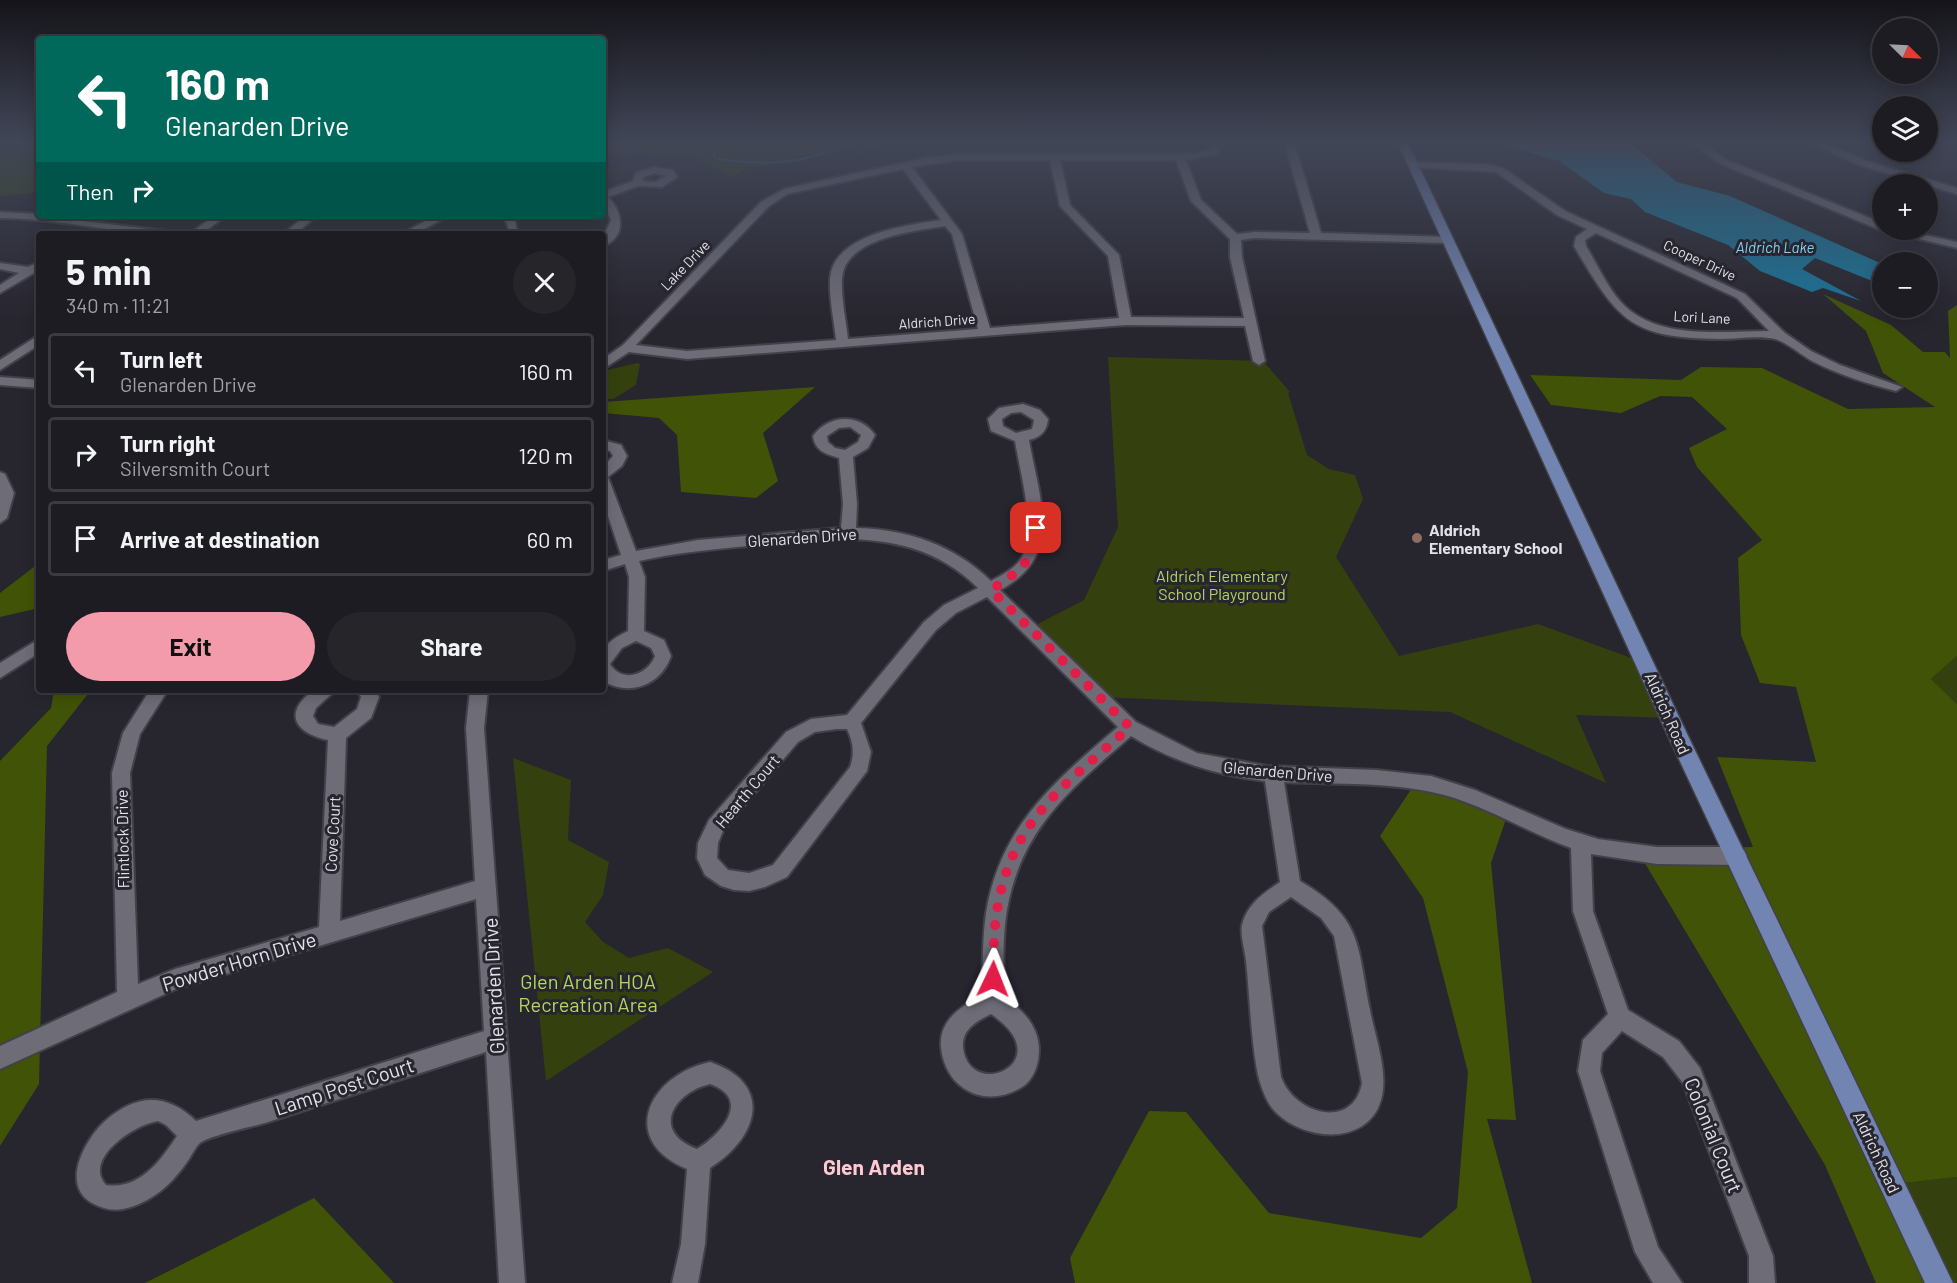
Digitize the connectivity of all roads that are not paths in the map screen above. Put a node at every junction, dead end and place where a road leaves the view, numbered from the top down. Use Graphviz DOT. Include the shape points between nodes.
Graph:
graph roads {
  1 [pos="607,201"];
  2 [pos="770,201"];
  3 [pos="932,201"];
  4 [pos="1064,201"];
  5 [pos="1196,201"];
  6 [pos="1306,201"];
  7 [pos="1430,201"];
  8 [pos="1542,201"];
  9 [pos="1818,201"];
  10 [pos="0,215"];
  11 [pos="36,217"];
  12 [pos="56,219"];
  13 [pos="113,219"];
  14 [pos="216,219"];
  15 [pos="308,219"];
  16 [pos="437,219"];
  17 [pos="510,219"];
  18 [pos="948,222"];
  19 [pos="1872,223"];
  20 [pos="103,225"];
  21 [pos="513,228"];
  22 [pos="1595,229"];
  23 [pos="94,231"];
  24 [pos="146,231"];
  25 [pos="198,231"];
  26 [pos="292,231"];
  27 [pos="412,231"];
  28 [pos="1317,237"];
  29 [pos="1235,238"];
  30 [pos="606,240"];
  31 [pos="1448,240"];
  32 [pos="1935,240"];
  33 [pos="1957,245"];
  34 [pos="0,266"];
  35 [pos="35,268"];
  36 [pos="0,290"];
  37 [pos="1126,321"];
  38 [pos="1249,322"];
  39 [pos="985,332"];
  40 [pos="1780,335"];
  41 [pos="36,341"];
  42 [pos="842,343"];
  43 [pos="627,348"];
  44 [pos="1259,361"];
  45 [pos="606,363"];
  46 [pos="0,366"];
  47 [pos="0,381"];
  48 [pos="36,384"];
  49 [pos="1896,387"];
  50 [pos="1022,439"];
  51 [pos="606,445"];
  52 [pos="846,455"];
  53 [pos="606,472"];
  54 [pos="0,477"];
  55 [pos="606,489"];
  56 [pos="0,518"];
  57 [pos="848,533"];
  58 [pos="630,557"];
  59 [pos="606,565"];
  60 [pos="991,590"];
  61 [pos="636,634"];
  62 [pos="36,647"];
  63 [pos="606,657"];
  64 [pos="0,672"];
  65 [pos="606,672"];
  66 [pos="157,693"];
  67 [pos="323,693"];
  68 [pos="368,693"];
  69 [pos="479,693"];
  70 [pos="852,722"];
  71 [pos="1130,727"];
  72 [pos="337,735"];
  73 [pos="1273,773"];
  74 [pos="1581,843"];
  75 [pos="1737,856"];
  76 [pos="1291,886"];
  77 [pos="487,887"];
  78 [pos="329,933"];
  79 [pos="128,998"];
  80 [pos="992,1002"];
  81 [pos="1620,1017"];
  82 [pos="496,1038"];
  83 [pos="0,1058"];
  84 [pos="192,1134"];
  85 [pos="699,1162"];
  86 [pos="512,1283"];
  87 [pos="685,1283"];
  88 [pos="1669,1283"];
  89 [pos="1762,1283"];
  90 [pos="1940,1283"];
  1 -- 30 [label="street" via="618,221"];
  2 -- 43 [label="street, Lake Drive"];
  3 -- 18 [label="street"];
  4 -- 37 [label="street" via="1113,255"];
  5 -- 29 [label="street"];
  6 -- 28 [label="street"];
  7 -- 31 [label="main road, Aldrich Road"];
  8 -- 22 [label="street, Cooper Drive"];
  9 -- 19 [label="street"];
  10 -- 11 [label="street"];
  12 -- 20 [label="street"];
  13 -- 20 [label="street"];
  14 -- 25 [label="street"];
  15 -- 26 [label="street"];
  16 -- 27 [label="street"];
  17 -- 21 [label="street"];
  18 -- 39 [label="street" via="962,246"];
  18 -- 42 [label="street" via="884,234 846,256 836,278"];
  20 -- 23 [label="street"];
  20 -- 24 [label="street"];
  22 -- 40 [label="street, Cooper Drive" via="1734,291 1759,310"];
  22 -- 40 [label="street, Lori Lane" via="1580,239 1580,246 1629,316 1675,332"];
  28 -- 29 [label="street"];
  28 -- 31 [label="street"];
  29 -- 38 [label="street"];
  31 -- 75 [label="main road, Aldrich Road"];
  32 -- 33 [label="street"];
  34 -- 35 [label="street"];
  35 -- 36 [label="street"];
  37 -- 38 [label="street, Aldrich Drive"];
  37 -- 39 [label="street, Aldrich Drive"];
  38 -- 44 [label="street"];
  39 -- 42 [label="street, Aldrich Drive"];
  40 -- 49 [label="street, Cooper Drive" via="1828,364"];
  41 -- 46 [label="street"];
  42 -- 43 [label="street, Aldrich Drive" via="687,355"];
  43 -- 45 [label="street, Lake Drive"];
  47 -- 48 [label="street"];
  50 -- 60 [label="street" via="1036,528 1034,549 1023,567"];
  51 -- 53 [label="street" via="616,448 621,456"];
  52 -- 57 [label="street"];
  54 -- 56 [label="street" via="7,493"];
  55 -- 58 [label="street"];
  57 -- 58 [label="street, Glenarden Drive" via="674,548"];
  57 -- 60 [label="street, Glenarden Drive" via="900,538 929,547 959,562"];
  58 -- 59 [label="street, Glenarden Drive"];
  58 -- 61 [label="street" via="638,588"];
  60 -- 70 [label="street" via="960,603 936,620"];
  60 -- 71 [label="street, Glenarden Drive"];
  61 -- 63 [label="street" via="616,644"];
  61 -- 65 [label="street" via="662,649 659,667 641,680 626,682 611,678"];
  62 -- 64 [label="street"];
  66 -- 79 [label="street, Flintlock Drive" via="132,733 121,773"];
  67 -- 72 [label="street" via="306,709 305,723 313,730"];
  68 -- 72 [label="street" via="365,713"];
  69 -- 77 [label="street, Glenarden Drive" via="475,729"];
  70 -- 70 [label="street, Hearth Court" via="864,751 858,771 780,871 768,879 746,884 732,882 712,870 706,860 707,840 792,737 811,726"];
  71 -- 73 [label="street, Glenarden Drive" via="1196,760"];
  71 -- 80 [label="street" via="1052,796 1015,848 1003,878 996,913"];
  72 -- 78 [label="street, Cove Court"];
  73 -- 74 [label="street, Glenarden Drive" via="1394,779 1433,785 1474,797"];
  73 -- 76 [label="street"];
  74 -- 75 [label="street, Glenarden Drive" via="1632,852"];
  74 -- 81 [label="street" via="1583,911"];
  75 -- 90 [label="main road, Aldrich Road"];
  76 -- 76 [label="street" via="1326,909 1344,933 1373,1083 1365,1110 1350,1121 1315,1122 1294,1112 1282,1102 1270,1077 1252,927 1262,906"];
  77 -- 78 [label="street, Powder Horn Drive"];
  77 -- 82 [label="street, Glenarden Drive"];
  78 -- 79 [label="street, Powder Horn Drive" via="175,979"];
  79 -- 83 [label="street, Powder Horn Drive"];
  81 -- 88 [label="street" via="1591,1048 1589,1071 1647,1252"];
  81 -- 89 [label="street, Colonial Court" via="1671,1049 1692,1076 1761,1256"];
  82 -- 84 [label="street, Lamp Post Court"];
  82 -- 86 [label="street, Glenarden Drive"];
  85 -- 87 [label="street" via="693,1244"];
}
